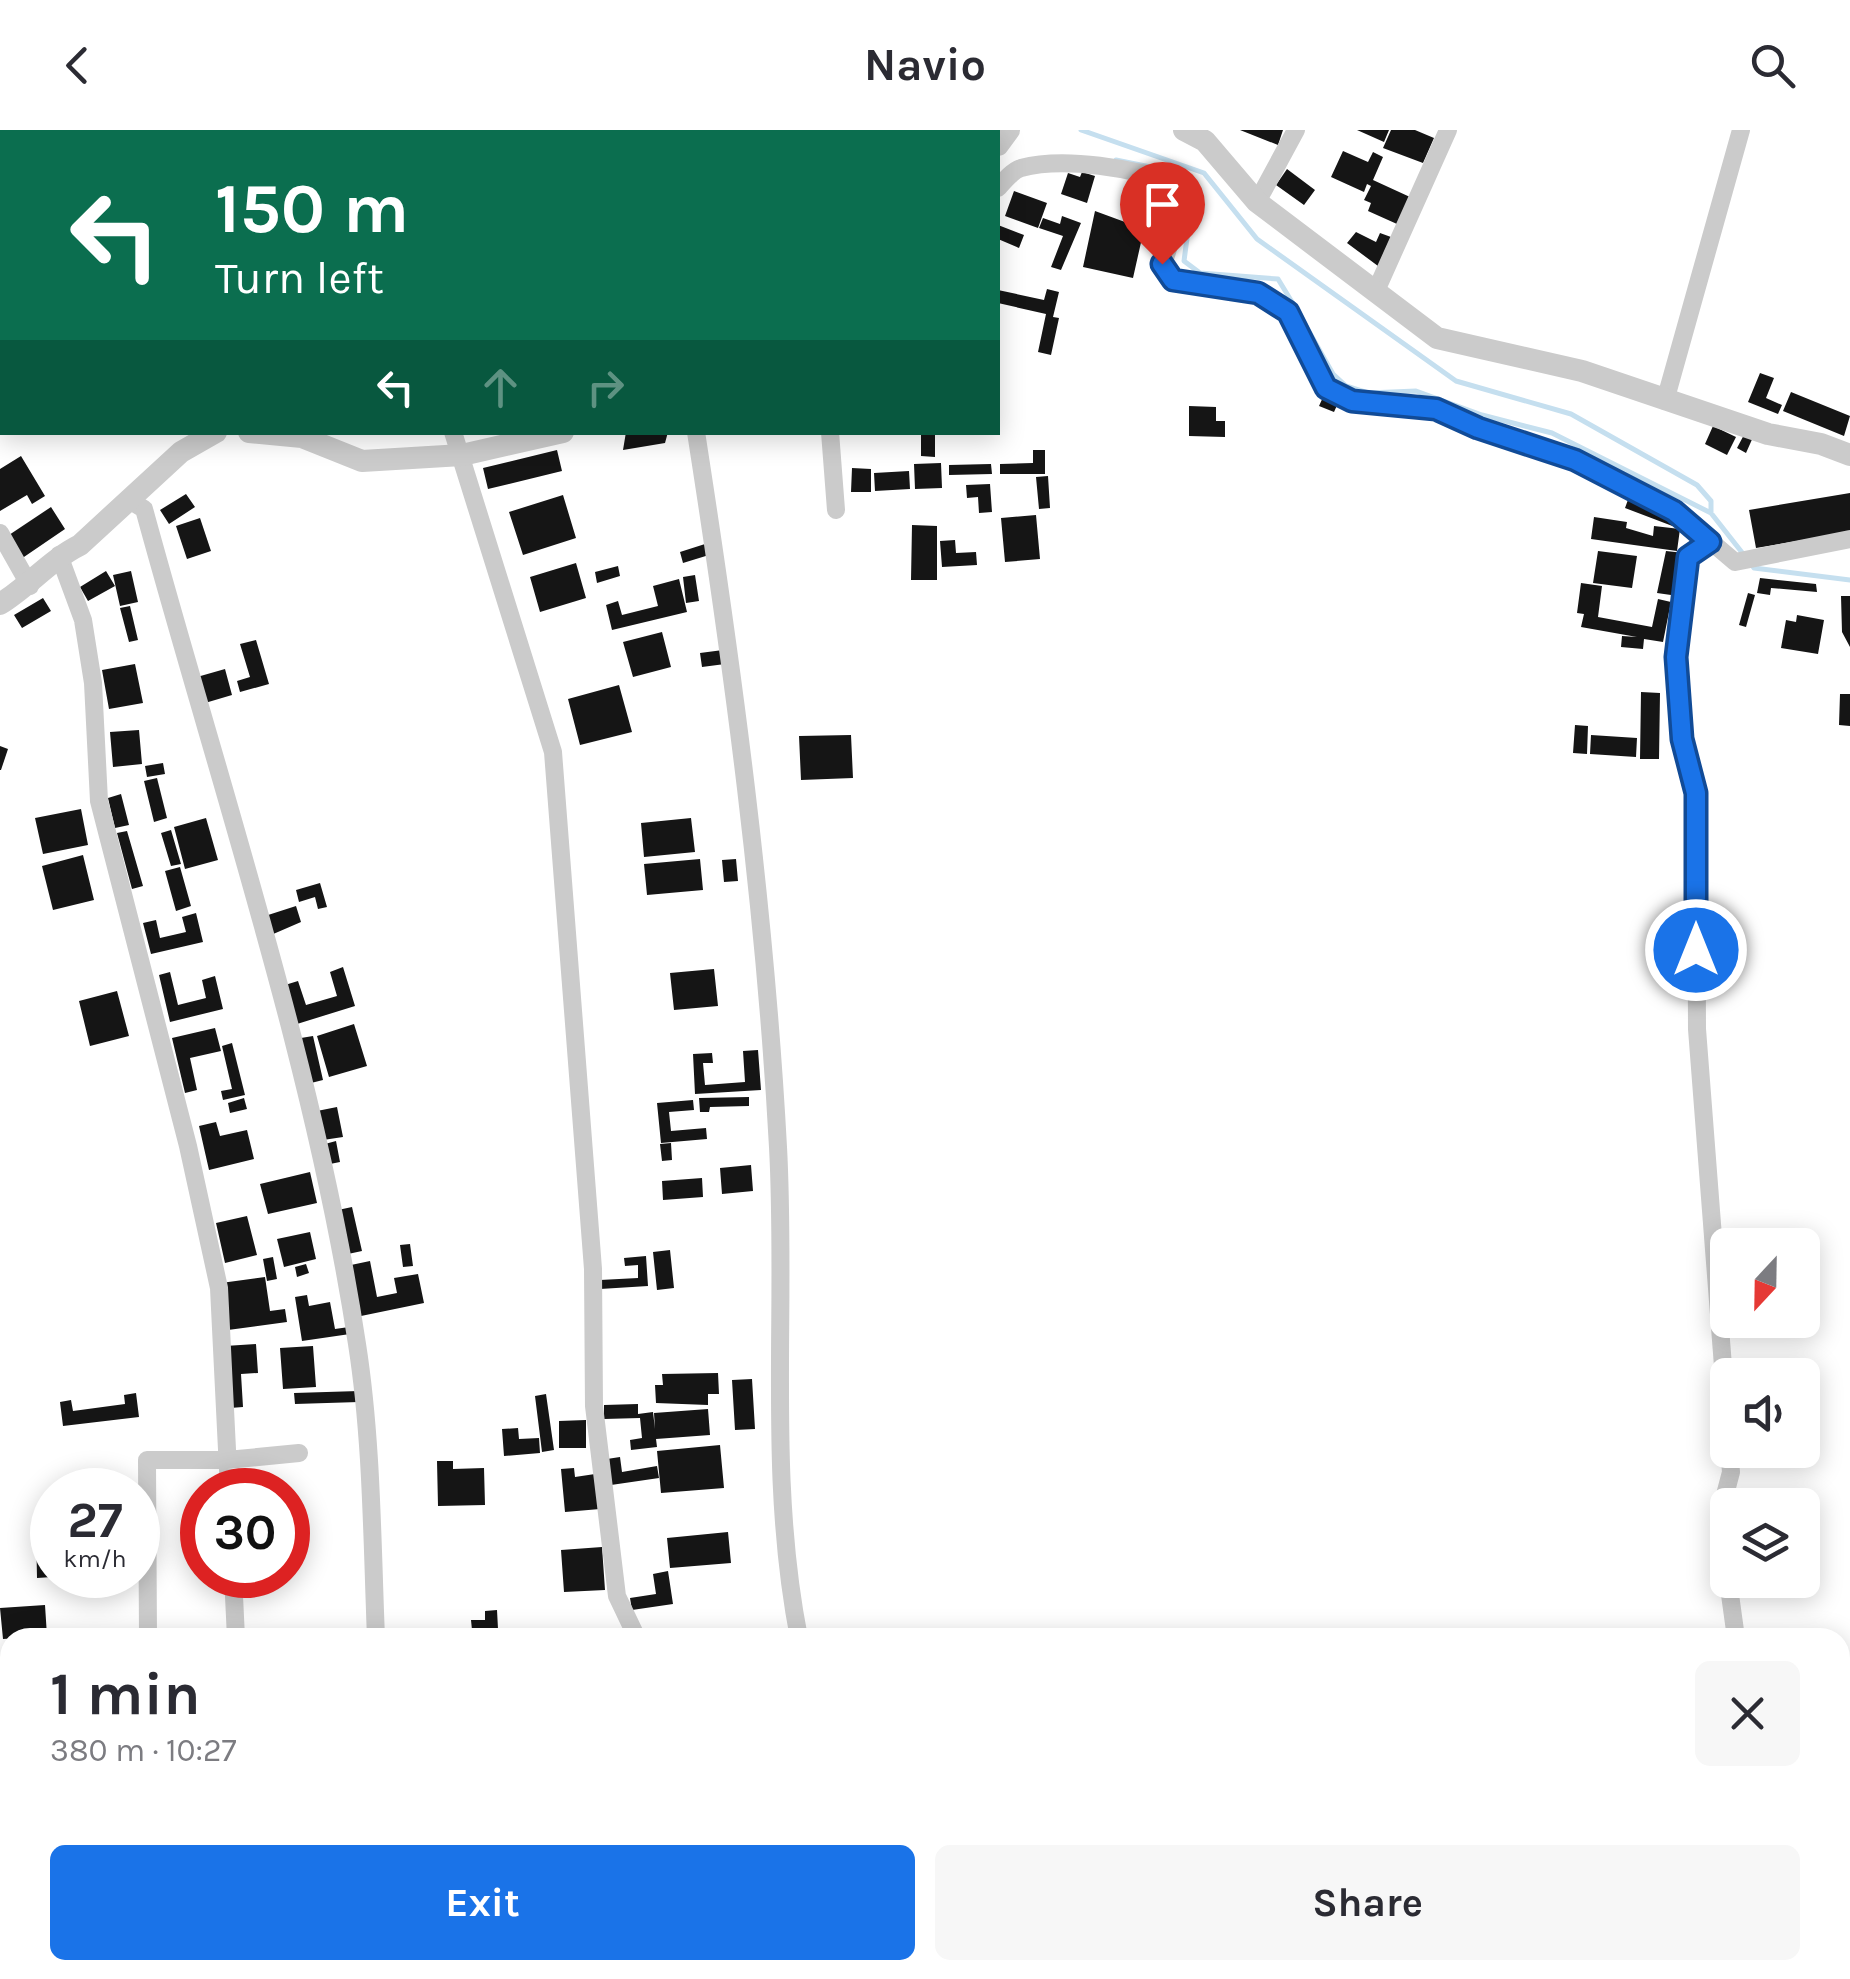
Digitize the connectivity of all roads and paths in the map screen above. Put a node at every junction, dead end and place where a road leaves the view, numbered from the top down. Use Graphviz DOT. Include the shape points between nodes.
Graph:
graph roads {
  1 [pos="1184,130"];
  2 [pos="1296,130"];
  3 [pos="1448,130"];
  4 [pos="1741,130"];
  5 [pos="1000,186"];
  6 [pos="1258,202"];
  7 [pos="1375,294"];
  8 [pos="1664,400"];
  9 [pos="211,435"];
  10 [pos="281,435"];
  11 [pos="454,435"];
  12 [pos="550,435"];
  13 [pos="696,435"];
  14 [pos="830,435"];
  15 [pos="1850,454"];
  16 [pos="462,455"];
  17 [pos="129,500"];
  18 [pos="836,510"];
  19 [pos="0,533"];
  20 [pos="1850,539"];
  21 [pos="1710,542"];
  22 [pos="59,555"];
  23 [pos="30,586"];
  24 [pos="0,604"];
  25 [pos="1722,1358"];
  26 [pos="300,1452"];
  27 [pos="228,1460"];
  28 [pos="229,1468"];
  29 [pos="235,1598"];
  30 [pos="1731,1598"];
  31 [pos="148,1628"];
  32 [pos="236,1628"];
  33 [pos="376,1628"];
  34 [pos="632,1628"];
  35 [pos="798,1628"];
  36 [pos="1735,1628"];
  1 -- 6 [label="street" via="1206,141"];
  2 -- 6 [label="street"];
  3 -- 7 [label="street"];
  4 -- 8 [label="street"];
  5 -- 21 [label="street" via="1017,169 1059,165 1176,183 1184,197 1162,264 1173,280 1258,293 1288,312 1326,388 1352,401 1436,409 1575,460 1674,511"];
  6 -- 7 [label="street"];
  7 -- 8 [label="street" via="1438,338 1582,372"];
  8 -- 15 [label="street"];
  9 -- 17 [label="street" via="181,452"];
  10 -- 16 [label="street" via="362,462"];
  11 -- 16 [label="street"];
  12 -- 16 [label="street"];
  13 -- 35 [label="street" via="738,702 778,1148 778,1471"];
  14 -- 18 [label="street"];
  16 -- 34 [label="street" via="552,752 593,1269 594,1406 617,1596"];
  17 -- 22 [label="street" via="80,545"];
  17 -- 33 [label="street" via="144,509 333,1215 359,1365"];
  19 -- 23 [label="street"];
  20 -- 21 [label="street" via="1735,562"];
  21 -- 25 [label="street" via="1688,557 1676,657 1682,739 1696,793 1697,1029"];
  22 -- 23 [label="street"];
  22 -- 27 [label="street" via="83,620 99,802 219,1288"];
  23 -- 24 [label="street"];
  26 -- 27 [label="street"];
  27 -- 28 [label="street"];
  27 -- 31 [label="street" via="146,1460"];
  29 -- 32 [label="street"];
  30 -- 36 [label="street"];
}
